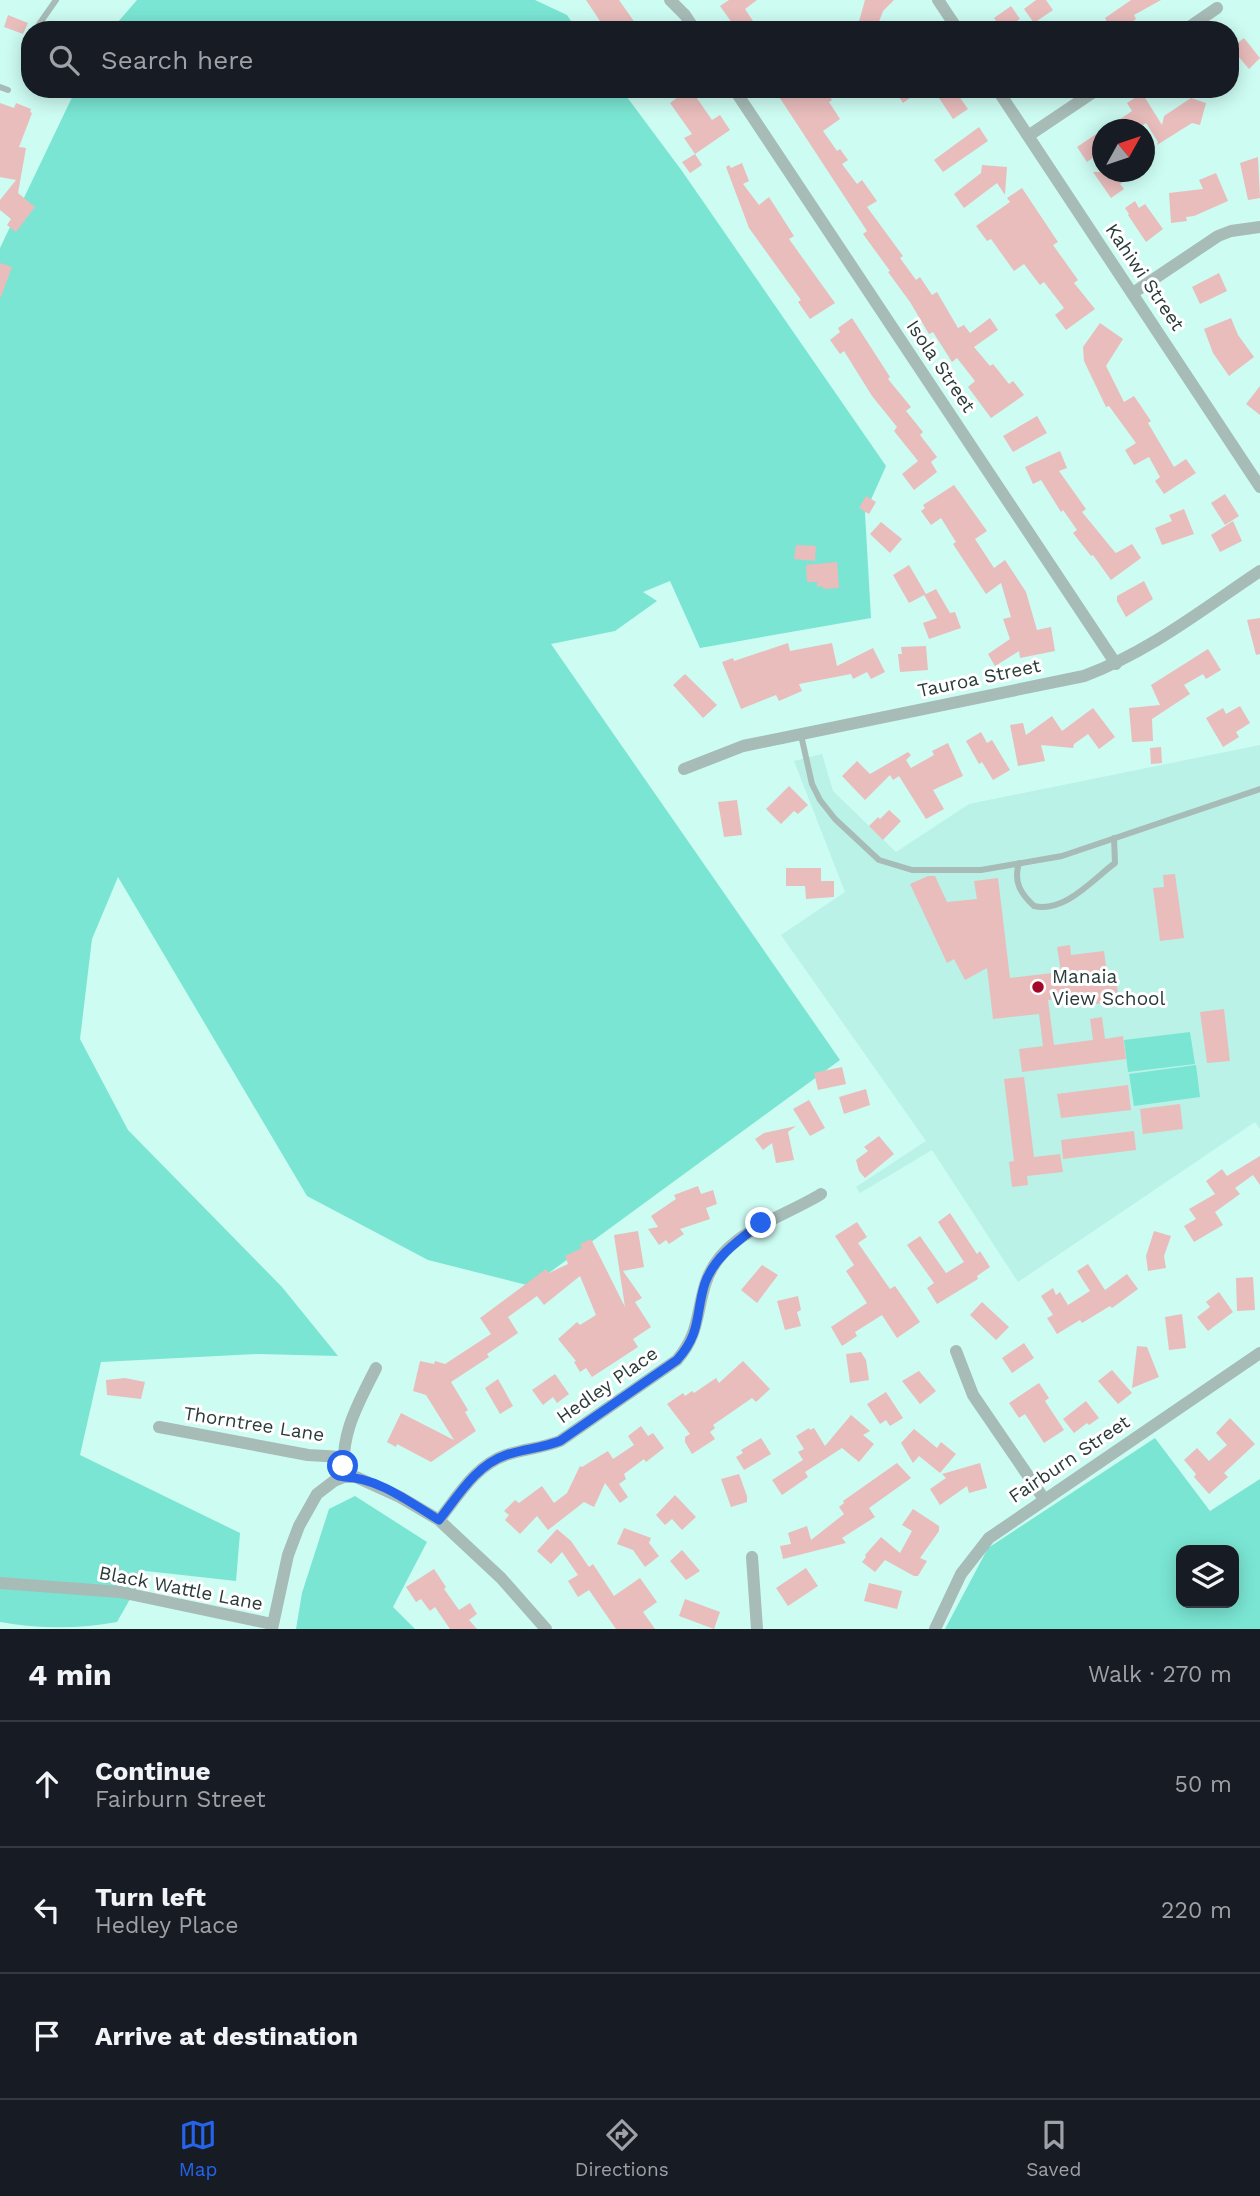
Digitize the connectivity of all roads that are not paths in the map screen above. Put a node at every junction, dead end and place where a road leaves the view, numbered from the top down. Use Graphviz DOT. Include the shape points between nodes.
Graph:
graph roads {
  1 [pos="56,0"];
  2 [pos="670,0"];
  3 [pos="938,0"];
  4 [pos="1217,8"];
  5 [pos="42,21"];
  6 [pos="688,21"];
  7 [pos="952,21"];
  8 [pos="1198,21"];
  9 [pos="740,98"];
  10 [pos="1003,98"];
  11 [pos="1085,98"];
  12 [pos="1028,136"];
  13 [pos="1260,227"];
  14 [pos="1133,293"];
  15 [pos="1260,487"];
  16 [pos="1260,571"];
  17 [pos="1116,664"];
  18 [pos="801,735"];
  19 [pos="684,769"];
  20 [pos="1260,789"];
  21 [pos="1114,838"];
  22 [pos="1019,863"];
  23 [pos="821,1194"];
  24 [pos="956,1351"];
  25 [pos="1260,1353"];
  26 [pos="376,1368"];
  27 [pos="159,1427"];
  28 [pos="342,1457"];
  29 [pos="344,1477"];
  30 [pos="1044,1499"];
  31 [pos="439,1520"];
  32 [pos="752,1557"];
  33 [pos="0,1583"];
  34 [pos="272,1627"];
  35 [pos="545,1629"];
  36 [pos="757,1629"];
  37 [pos="935,1629"];
  1 -- 5 [label="lane"];
  2 -- 6 [label="street"];
  3 -- 7 [label="street"];
  4 -- 8 [label="street"];
  9 -- 17 [label="street, Isola Street"];
  10 -- 12 [label="street, Kahiwi Street"];
  11 -- 12 [label="street"];
  12 -- 14 [label="street, Kahiwi Street"];
  13 -- 14 [label="street" via="1218,236"];
  14 -- 15 [label="street, Kahiwi Street"];
  16 -- 17 [label="street, Tauroa Street"];
  17 -- 18 [label="street, Tauroa Street" via="1084,676"];
  18 -- 19 [label="street, Tauroa Street" via="743,746"];
  18 -- 22 [label="lane" via="820,800 879,860 912,870 981,870"];
  20 -- 21 [label="lane"];
  21 -- 22 [label="lane" via="1062,856"];
  21 -- 22 [label="lane" via="1115,863 1062,904 1045,909 1034,906 1018,887"];
  23 -- 31 [label="street, Hedley Place" via="761,1223 722,1255 705,1284 696,1332 677,1360 560,1441 504,1455 487,1465"];
  24 -- 30 [label="street" via="973,1395"];
  25 -- 30 [label="street, Fairburn Street"];
  26 -- 28 [label="street" via="345,1436"];
  27 -- 28 [label="street, Thorntree Lane" via="308,1455"];
  28 -- 29 [label="street"];
  29 -- 31 [label="street" via="371,1483"];
  29 -- 34 [label="street" via="317,1494 299,1526"];
  30 -- 37 [label="street, Fairburn Street" via="989,1538 972,1556"];
  31 -- 35 [label="street" via="501,1578"];
  32 -- 36 [label="street"];
  33 -- 34 [label="street, Black Wattle Lane" via="120,1592"];
}
